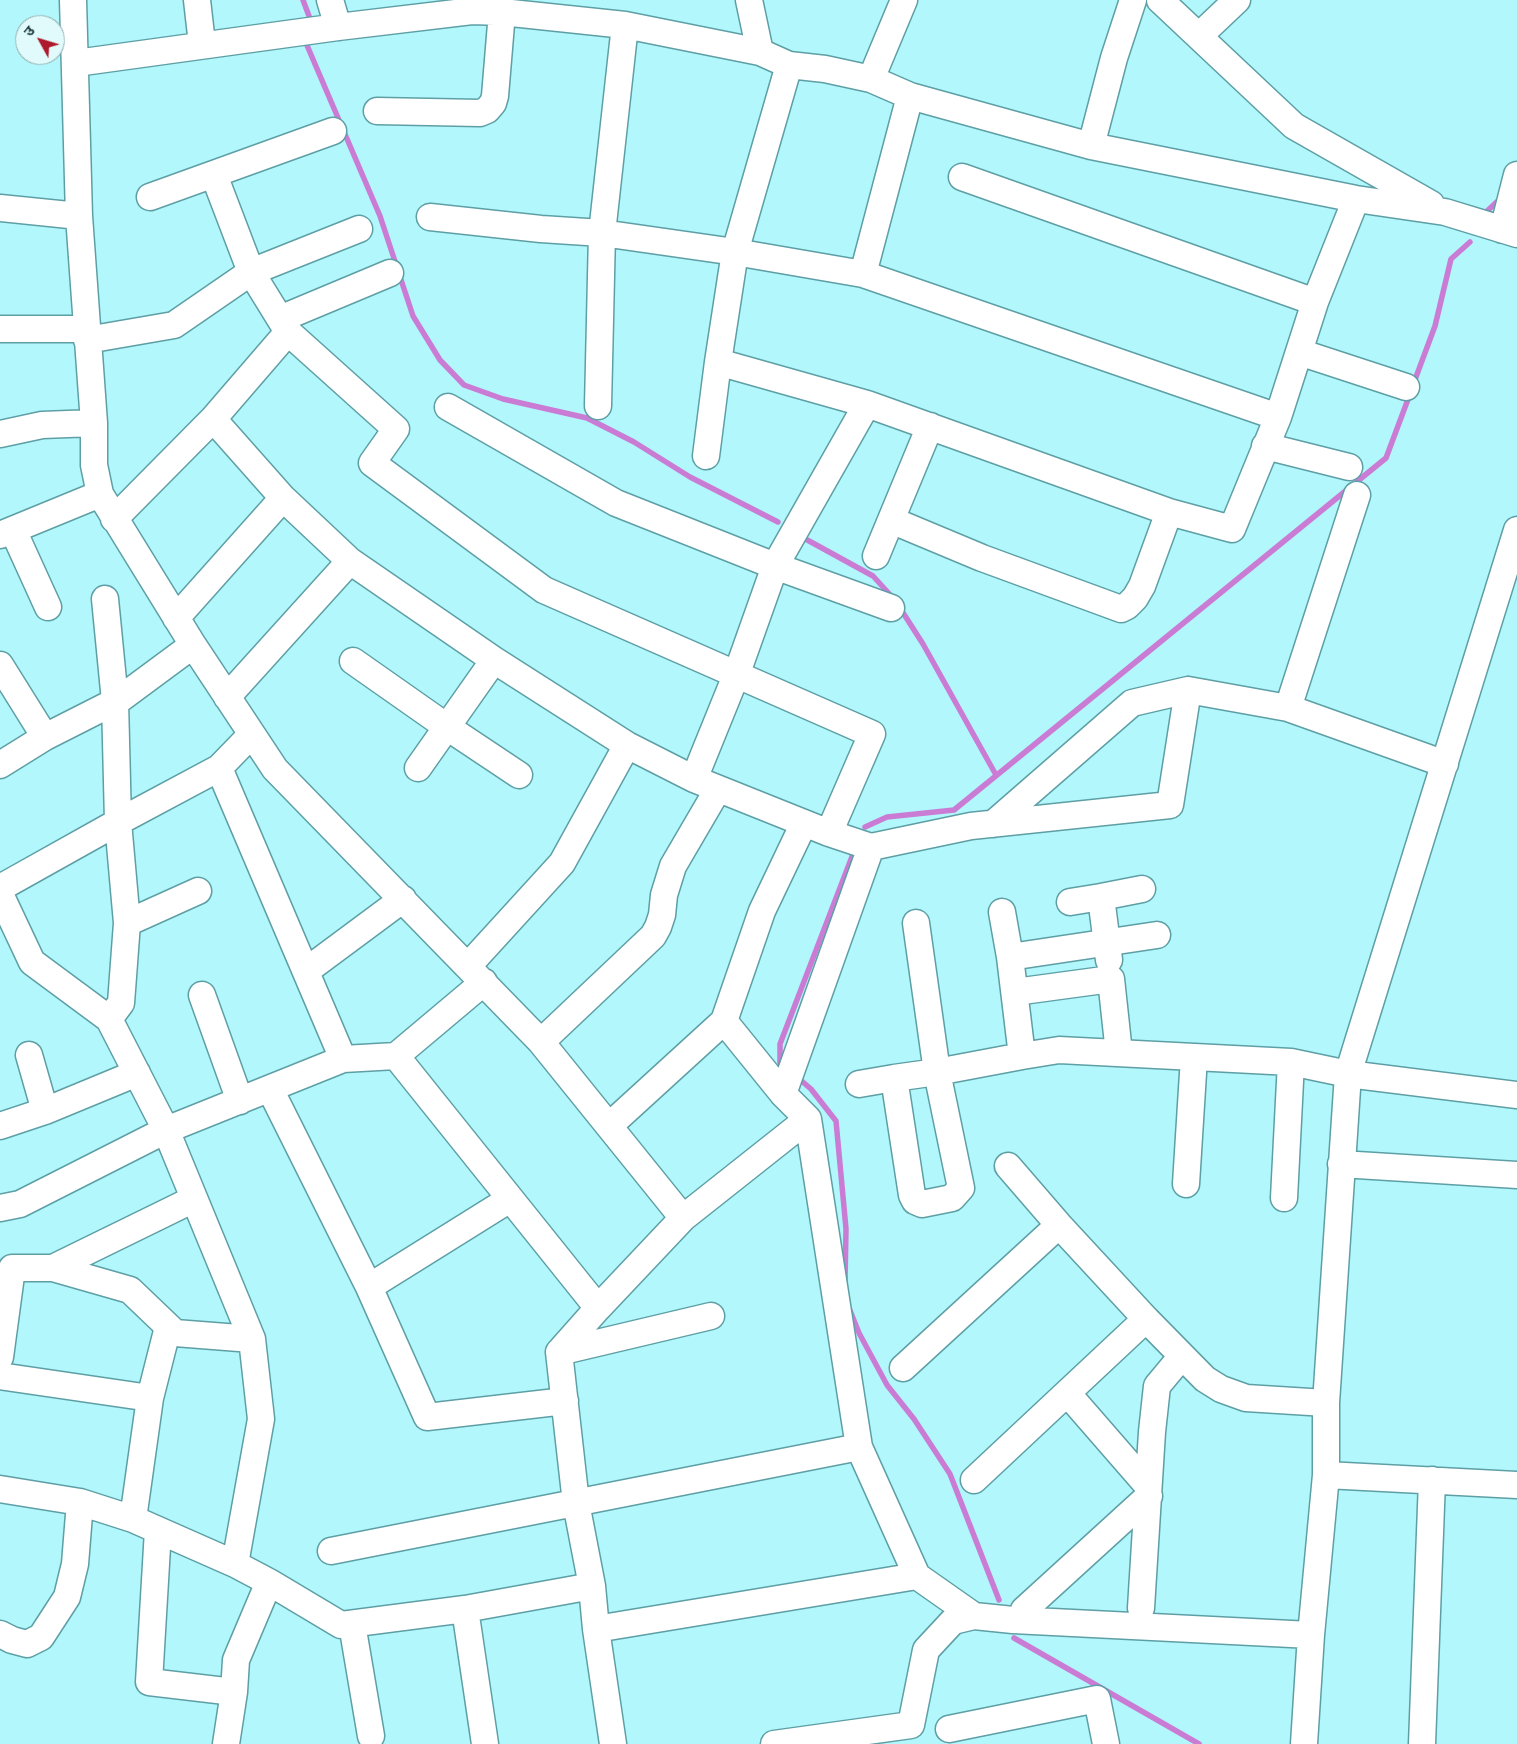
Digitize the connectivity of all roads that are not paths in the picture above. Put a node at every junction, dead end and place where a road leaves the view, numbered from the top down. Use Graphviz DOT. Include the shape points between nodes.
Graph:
graph roads {
  1 [pos="73,0"];
  2 [pos="197,0"];
  3 [pos="330,0"];
  4 [pos="749,0"];
  5 [pos="904,0"];
  6 [pos="1133,0"];
  7 [pos="1160,0"];
  8 [pos="1237,0"];
  9 [pos="472,6"];
  10 [pos="502,12"];
  11 [pos="625,25"];
  12 [pos="338,26"];
  13 [pos="1199,36"];
  14 [pos="202,44"];
  15 [pos="760,52"];
  16 [pos="76,63"];
  17 [pos="789,65"];
  18 [pos="871,79"];
  19 [pos="910,96"];
  20 [pos="377,111"];
  21 [pos="333,131"];
  22 [pos="1091,146"];
  23 [pos="214,175"];
  24 [pos="1517,175"];
  25 [pos="962,177"];
  26 [pos="150,197"];
  27 [pos="1356,199"];
  28 [pos="0,208"];
  29 [pos="1445,212"];
  30 [pos="79,216"];
  31 [pos="430,217"];
  32 [pos="359,229"];
  33 [pos="1510,232"];
  34 [pos="602,233"];
  35 [pos="736,252"];
  36 [pos="251,272"];
  37 [pos="390,273"];
  38 [pos="863,274"];
  39 [pos="1315,302"];
  40 [pos="284,325"];
  41 [pos="0,329"];
  42 [pos="87,334"];
  43 [pos="1299,352"];
  44 [pos="718,362"];
  45 [pos="1406,387"];
  46 [pos="867,404"];
  47 [pos="598,406"];
  48 [pos="448,407"];
  49 [pos="1278,417"];
  50 [pos="214,418"];
  51 [pos="94,422"];
  52 [pos="930,426"];
  53 [pos="0,434"];
  54 [pos="1265,446"];
  55 [pos="706,456"];
  56 [pos="1349,467"];
  57 [pos="100,494"];
  58 [pos="1357,495"];
  59 [pos="283,498"];
  60 [pos="1169,512"];
  61 [pos="114,519"];
  62 [pos="891,520"];
  63 [pos="1517,530"];
  64 [pos="6,532"];
  65 [pos="876,556"];
  66 [pos="350,561"];
  67 [pos="775,566"];
  68 [pos="105,599"];
  69 [pos="48,606"];
  70 [pos="891,608"];
  71 [pos="176,618"];
  72 [pos="193,645"];
  73 [pos="494,660"];
  74 [pos="353,662"];
  75 [pos="0,665"];
  76 [pos="737,673"];
  77 [pos="1188,690"];
  78 [pos="227,697"];
  79 [pos="115,702"];
  80 [pos="1288,708"];
  81 [pos="447,728"];
  82 [pos="251,735"];
  83 [pos="45,736"];
  84 [pos="627,745"];
  85 [pos="1445,764"];
  86 [pos="0,765"];
  87 [pos="219,768"];
  88 [pos="418,768"];
  89 [pos="519,775"];
  90 [pos="694,779"];
  91 [pos="718,789"];
  92 [pos="118,822"];
  93 [pos="804,823"];
  94 [pos="993,824"];
  95 [pos="829,833"];
  96 [pos="871,847"];
  97 [pos="0,888"];
  98 [pos="1142,889"];
  99 [pos="198,891"];
  100 [pos="0,894"];
  101 [pos="1101,897"];
  102 [pos="403,899"];
  103 [pos="1070,902"];
  104 [pos="1002,912"];
  105 [pos="127,923"];
  106 [pos="916,923"];
  107 [pos="1157,936"];
  108 [pos="1107,942"];
  109 [pos="1010,957"];
  110 [pos="306,970"];
  111 [pos="476,974"];
  112 [pos="1111,978"];
  113 [pos="1015,992"];
  114 [pos="202,995"];
  115 [pos="109,1019"];
  116 [pos="724,1021"];
  117 [pos="541,1042"];
  118 [pos="1119,1053"];
  119 [pos="29,1055"];
  120 [pos="396,1056"];
  121 [pos="1022,1056"];
  122 [pos="1194,1057"];
  123 [pos="343,1059"];
  124 [pos="1291,1062"];
  125 [pos="937,1072"];
  126 [pos="137,1073"];
  127 [pos="1348,1074"];
  128 [pos="894,1078"];
  129 [pos="858,1084"];
  130 [pos="270,1089"];
  131 [pos="783,1094"];
  132 [pos="1517,1096"];
  133 [pos="240,1101"];
  134 [pos="45,1111"];
  135 [pos="808,1119"];
  136 [pos="0,1126"];
  137 [pos="609,1126"];
  138 [pos="166,1130"];
  139 [pos="1341,1164"];
  140 [pos="1008,1166"];
  141 [pos="1517,1175"];
  142 [pos="1186,1184"];
  143 [pos="1284,1198"];
  144 [pos="194,1199"];
  145 [pos="510,1199"];
  146 [pos="0,1208"];
  147 [pos="683,1218"];
  148 [pos="1059,1225"];
  149 [pos="53,1268"];
  150 [pos="369,1286"];
  151 [pos="598,1308"];
  152 [pos="711,1316"];
  153 [pos="1146,1319"];
  154 [pos="168,1327"];
  155 [pos="252,1338"];
  156 [pos="559,1352"];
  157 [pos="1182,1356"];
  158 [pos="0,1357"];
  159 [pos="903,1368"];
  160 [pos="0,1376"];
  161 [pos="1068,1394"];
  162 [pos="150,1398"];
  163 [pos="565,1401"];
  164 [pos="1326,1403"];
  165 [pos="859,1447"];
  166 [pos="1326,1475"];
  167 [pos="974,1480"];
  168 [pos="1432,1480"];
  169 [pos="1517,1485"];
  170 [pos="0,1489"];
  171 [pos="1149,1491"];
  172 [pos="80,1502"];
  173 [pos="576,1503"];
  174 [pos="133,1519"];
  175 [pos="158,1530"];
  176 [pos="331,1551"];
  177 [pos="235,1564"];
  178 [pos="917,1576"];
  179 [pos="269,1582"];
  180 [pos="592,1586"];
  181 [pos="1141,1608"];
  182 [pos="464,1609"];
  183 [pos="1024,1610"];
  184 [pos="974,1616"];
  185 [pos="352,1624"];
  186 [pos="596,1629"];
  187 [pos="0,1634"];
  188 [pos="1311,1635"];
  189 [pos="234,1692"];
  190 [pos="949,1729"];
  191 [pos="371,1736"];
  192 [pos="226,1744"];
  193 [pos="485,1744"];
  194 [pos="613,1744"];
  195 [pos="774,1744"];
  196 [pos="1106,1744"];
  197 [pos="1304,1744"];
  198 [pos="1422,1744"];
  1 -- 16 [label="street"];
  2 -- 14 [label="street"];
  3 -- 12 [label="street"];
  4 -- 15 [label="street"];
  5 -- 18 [label="street"];
  6 -- 22 [label="street"];
  7 -- 13 [label="street"];
  8 -- 13 [label="street"];
  9 -- 10 [label="street"];
  9 -- 12 [label="street"];
  10 -- 11 [label="street"];
  10 -- 20 [label="street" via="495,96 486,110"];
  11 -- 15 [label="street"];
  11 -- 34 [label="street"];
  12 -- 14 [label="street"];
  13 -- 29 [label="street" via="1294,126"];
  14 -- 16 [label="street"];
  15 -- 17 [label="street"];
  16 -- 30 [label="street"];
  17 -- 18 [label="street"];
  17 -- 35 [label="street"];
  18 -- 19 [label="street"];
  19 -- 22 [label="street"];
  19 -- 38 [label="street"];
  21 -- 23 [label="street"];
  22 -- 27 [label="street"];
  23 -- 26 [label="street"];
  23 -- 36 [label="street"];
  24 -- 33 [label="street"];
  25 -- 39 [label="street"];
  27 -- 29 [label="street"];
  27 -- 39 [label="street"];
  28 -- 30 [label="street"];
  29 -- 33 [label="street"];
  30 -- 42 [label="street"];
  31 -- 34 [label="street"];
  32 -- 36 [label="street"];
  34 -- 35 [label="street"];
  34 -- 47 [label="street"];
  35 -- 38 [label="street"];
  35 -- 44 [label="street"];
  36 -- 40 [label="street"];
  36 -- 42 [label="street" via="174,325"];
  37 -- 40 [label="street"];
  38 -- 49 [label="street"];
  39 -- 43 [label="street"];
  40 -- 50 [label="street"];
  40 -- 76 [label="street" via="396,429 372,463 544,590"];
  41 -- 42 [label="street"];
  42 -- 51 [label="street"];
  43 -- 45 [label="street"];
  43 -- 49 [label="street"];
  44 -- 46 [label="street"];
  44 -- 55 [label="street"];
  46 -- 52 [label="street"];
  46 -- 67 [label="street"];
  48 -- 67 [label="street" via="616,504"];
  49 -- 54 [label="street"];
  50 -- 59 [label="street"];
  50 -- 61 [label="street"];
  51 -- 53 [label="street" via="42,425"];
  51 -- 57 [label="street" via="94,465"];
  52 -- 60 [label="street"];
  52 -- 62 [label="street"];
  54 -- 56 [label="street"];
  54 -- 60 [label="street" via="1232,529"];
  57 -- 61 [label="street"];
  57 -- 64 [label="street"];
  58 -- 80 [label="street"];
  59 -- 66 [label="street"];
  59 -- 71 [label="street"];
  60 -- 62 [label="street" via="1142,586 1135,598 1121,609 982,558"];
  61 -- 71 [label="street"];
  62 -- 65 [label="street"];
  63 -- 85 [label="street"];
  64 -- 69 [label="street"];
  66 -- 73 [label="street"];
  66 -- 78 [label="street"];
  67 -- 70 [label="street"];
  67 -- 76 [label="street"];
  68 -- 79 [label="street"];
  71 -- 72 [label="street"];
  72 -- 78 [label="street"];
  72 -- 79 [label="street"];
  73 -- 81 [label="street"];
  73 -- 84 [label="street"];
  74 -- 81 [label="street"];
  75 -- 83 [label="street"];
  76 -- 90 [label="street"];
  76 -- 95 [label="street" via="872,734"];
  77 -- 80 [label="street"];
  77 -- 94 [label="street" via="1132,704"];
  77 -- 94 [label="street" via="1170,805"];
  78 -- 82 [label="street"];
  79 -- 83 [label="street"];
  79 -- 92 [label="street"];
  80 -- 85 [label="street"];
  81 -- 88 [label="street"];
  81 -- 89 [label="street"];
  82 -- 87 [label="street"];
  82 -- 102 [label="street" via="275,769"];
  83 -- 86 [label="street"];
  84 -- 90 [label="street"];
  84 -- 111 [label="street" via="565,857"];
  85 -- 127 [label="street"];
  87 -- 92 [label="street"];
  87 -- 110 [label="street"];
  90 -- 91 [label="street"];
  91 -- 93 [label="street"];
  91 -- 117 [label="street" via="673,866 653,936"];
  92 -- 97 [label="street"];
  92 -- 105 [label="street"];
  93 -- 95 [label="street"];
  93 -- 116 [label="street" via="759,918"];
  94 -- 96 [label="street"];
  95 -- 96 [label="street"];
  96 -- 131 [label="street"];
  98 -- 101 [label="street"];
  99 -- 105 [label="street"];
  100 -- 115 [label="street" via="32,962"];
  101 -- 103 [label="street"];
  101 -- 108 [label="street"];
  102 -- 110 [label="street"];
  102 -- 111 [label="street"];
  104 -- 109 [label="street"];
  105 -- 115 [label="street" via="121,1003"];
  106 -- 125 [label="street"];
  107 -- 108 [label="street"];
  108 -- 109 [label="street"];
  108 -- 112 [label="street"];
  109 -- 113 [label="street"];
  110 -- 123 [label="street"];
  111 -- 117 [label="street"];
  111 -- 120 [label="street"];
  112 -- 113 [label="street"];
  112 -- 118 [label="street"];
  113 -- 121 [label="street"];
  114 -- 133 [label="street"];
  115 -- 126 [label="street"];
  116 -- 131 [label="street"];
  116 -- 137 [label="street"];
  117 -- 137 [label="street"];
  118 -- 121 [label="street" via="1059,1050"];
  118 -- 122 [label="street"];
  119 -- 134 [label="street"];
  120 -- 123 [label="street"];
  120 -- 145 [label="street"];
  121 -- 125 [label="street"];
  122 -- 124 [label="street"];
  122 -- 142 [label="street"];
  123 -- 130 [label="street"];
  124 -- 127 [label="street"];
  124 -- 143 [label="street"];
  125 -- 128 [label="street"];
  125 -- 128 [label="street" via="961,1188 952,1198 922,1204 912,1195"];
  126 -- 134 [label="street"];
  126 -- 138 [label="street"];
  127 -- 132 [label="street"];
  127 -- 139 [label="street"];
  128 -- 129 [label="street"];
  130 -- 133 [label="street"];
  130 -- 150 [label="street"];
  131 -- 135 [label="street"];
  133 -- 138 [label="street"];
  134 -- 136 [label="street"];
  135 -- 147 [label="street"];
  135 -- 165 [label="street"];
  137 -- 147 [label="street"];
  138 -- 144 [label="street"];
  138 -- 146 [label="street" via="20,1204"];
  139 -- 141 [label="street"];
  139 -- 164 [label="street"];
  140 -- 148 [label="street"];
  144 -- 149 [label="street"];
  144 -- 155 [label="street"];
  145 -- 150 [label="street"];
  145 -- 151 [label="street"];
  147 -- 151 [label="street"];
  148 -- 153 [label="street"];
  148 -- 159 [label="street"];
  149 -- 154 [label="street" via="130,1290"];
  149 -- 158 [label="street" via="12,1268"];
  150 -- 163 [label="street" via="427,1417"];
  151 -- 156 [label="street"];
  152 -- 156 [label="street"];
  153 -- 157 [label="street"];
  153 -- 161 [label="street"];
  154 -- 155 [label="street" via="175,1333"];
  154 -- 162 [label="street"];
  155 -- 177 [label="street" via="261,1419"];
  156 -- 163 [label="street"];
  157 -- 164 [label="street" via="1204,1379 1246,1398"];
  157 -- 171 [label="street" via="1157,1386"];
  160 -- 162 [label="street"];
  161 -- 167 [label="street"];
  161 -- 171 [label="street"];
  162 -- 174 [label="street"];
  163 -- 173 [label="street"];
  164 -- 166 [label="street"];
  165 -- 173 [label="street"];
  165 -- 178 [label="street"];
  166 -- 168 [label="street"];
  166 -- 188 [label="street"];
  168 -- 169 [label="street"];
  168 -- 198 [label="street"];
  170 -- 172 [label="street"];
  171 -- 181 [label="street"];
  171 -- 183 [label="street"];
  172 -- 174 [label="street"];
  172 -- 187 [label="street" via="75,1564 67,1597 41,1637 27,1644"];
  173 -- 176 [label="street"];
  173 -- 180 [label="street"];
  174 -- 175 [label="street"];
  175 -- 177 [label="street"];
  175 -- 189 [label="street" via="149,1682"];
  177 -- 179 [label="street"];
  178 -- 184 [label="street"];
  178 -- 186 [label="street"];
  179 -- 185 [label="street" via="341,1625"];
  179 -- 189 [label="street" via="236,1660"];
  180 -- 182 [label="street"];
  180 -- 186 [label="street"];
  182 -- 185 [label="street"];
  182 -- 193 [label="street"];
  184 -- 188 [label="street"];
  184 -- 195 [label="street" via="953,1621 926,1650 911,1725"];
  185 -- 191 [label="street"];
  186 -- 194 [label="street"];
  188 -- 197 [label="street"];
  189 -- 192 [label="street"];
  190 -- 196 [label="street" via="1097,1699"];
}
